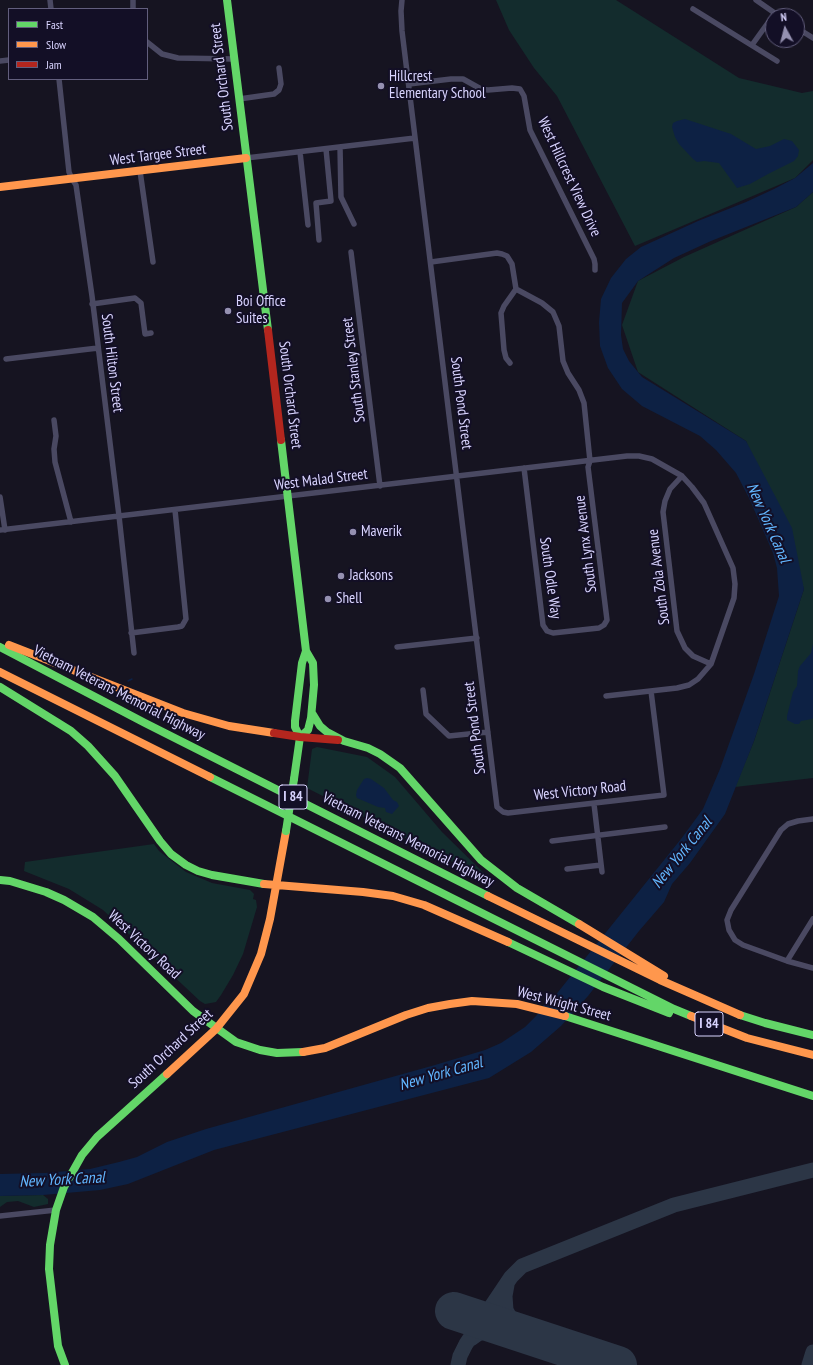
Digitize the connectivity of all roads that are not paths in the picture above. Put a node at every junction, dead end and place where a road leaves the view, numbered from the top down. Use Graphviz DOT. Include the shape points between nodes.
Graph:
graph roads {
  1 [pos="227,0"];
  2 [pos="402,0"];
  3 [pos="756,0"];
  4 [pos="768,8"];
  5 [pos="694,9"];
  6 [pos="765,29"];
  7 [pos="148,43"];
  8 [pos="752,45"];
  9 [pos="234,59"];
  10 [pos="777,60"];
  11 [pos="279,68"];
  12 [pos="59,80"];
  13 [pos="409,84"];
  14 [pos="239,99"];
  15 [pos="415,138"];
  16 [pos="340,147"];
  17 [pos="326,149"];
  18 [pos="300,152"];
  19 [pos="246,158"];
  20 [pos="140,171"];
  21 [pos="72,179"];
  22 [pos="0,187"];
  23 [pos="354,224"];
  24 [pos="308,225"];
  25 [pos="319,240"];
  26 [pos="351,252"];
  27 [pos="153,262"];
  28 [pos="431,262"];
  29 [pos="595,270"];
  30 [pos="516,289"];
  31 [pos="92,304"];
  32 [pos="151,333"];
  33 [pos="98,348"];
  34 [pos="6,359"];
  35 [pos="510,363"];
  36 [pos="54,420"];
  37 [pos="590,461"];
  38 [pos="524,468"];
  39 [pos="458,476"];
  40 [pos="682,476"];
  41 [pos="380,486"];
  42 [pos="288,496"];
  43 [pos="0,497"];
  44 [pos="175,510"];
  45 [pos="119,516"];
  46 [pos="71,522"];
  47 [pos="3,530"];
  48 [pos="604,625"];
  49 [pos="132,633"];
  50 [pos="477,638"];
  51 [pos="0,641"];
  52 [pos="0,647"];
  53 [pos="397,647"];
  54 [pos="306,651"];
  55 [pos="134,653"];
  56 [pos="711,664"];
  57 [pos="0,672"];
  58 [pos="0,686"];
  59 [pos="423,690"];
  60 [pos="651,691"];
  61 [pos="606,696"];
  62 [pos="312,713"];
  63 [pos="488,732"];
  64 [pos="300,737"];
  65 [pos="344,741"];
  66 [pos="594,804"];
  67 [pos="500,809"];
  68 [pos="813,819"];
  69 [pos="665,827"];
  70 [pos="597,836"];
  71 [pos="552,841"];
  72 [pos="601,865"];
  73 [pos="567,869"];
  74 [pos="602,872"];
  75 [pos="0,880"];
  76 [pos="276,885"];
  77 [pos="813,919"];
  78 [pos="787,961"];
  79 [pos="813,968"];
  80 [pos="699,998"];
  81 [pos="216,1029"];
  82 [pos="813,1035"];
  83 [pos="747,1038"];
  84 [pos="813,1055"];
  85 [pos="813,1096"];
  86 [pos="56,1210"];
  87 [pos="0,1216"];
  88 [pos="65,1365"];
  1 -- 9 [label="main road, South Orchard Street"];
  2 -- 13 [label="street, South Pond Street" via="401,16"];
  3 -- 4 [label="street"];
  5 -- 8 [label="street"];
  6 -- 8 [label="street"];
  7 -- 9 [label="street" via="162,54 178,58"];
  8 -- 10 [label="street"];
  9 -- 14 [label="main road, South Orchard Street"];
  11 -- 14 [label="street" via="281,84 274,94"];
  12 -- 21 [label="street, South Hilton Street" via="69,172"];
  13 -- 15 [label="street, South Pond Street"];
  13 -- 29 [label="street, West Hillcrest View Drive" via="451,79 463,80 481,89 520,89 524,96 530,130 594,259"];
  14 -- 19 [label="main road, South Orchard Street"];
  15 -- 16 [label="street, West Targee Street"];
  15 -- 28 [label="street, South Pond Street"];
  16 -- 17 [label="street, West Targee Street"];
  16 -- 23 [label="street" via="341,197"];
  17 -- 18 [label="street, West Targee Street"];
  17 -- 25 [label="street" via="331,201 316,202"];
  18 -- 19 [label="street, West Targee Street"];
  18 -- 24 [label="street"];
  19 -- 20 [label="main road, West Targee Street"];
  19 -- 42 [label="main road, South Orchard Street"];
  20 -- 21 [label="main road, West Targee Street"];
  20 -- 27 [label="street"];
  21 -- 22 [label="main road, West Targee Street"];
  21 -- 31 [label="street, South Hilton Street" via="76,185"];
  26 -- 41 [label="street, South Stanley Street"];
  28 -- 30 [label="street" via="502,254 507,256 512,264"];
  28 -- 39 [label="street, South Pond Street"];
  30 -- 35 [label="street" via="501,313 504,350"];
  30 -- 37 [label="street, South Lynx Avenue" via="553,312 559,326 563,360 584,403"];
  31 -- 32 [label="street" via="135,298 141,303 145,334"];
  31 -- 33 [label="street, South Hilton Street"];
  33 -- 34 [label="street"];
  33 -- 45 [label="street, South Hilton Street"];
  36 -- 46 [label="street" via="54,462"];
  37 -- 38 [label="street, West Malad Street"];
  37 -- 40 [label="street, West Malad Street" via="640,456 652,459"];
  37 -- 48 [label="street, South Lynx Avenue" via="588,467 607,620"];
  38 -- 39 [label="street, West Malad Street"];
  38 -- 48 [label="street, South Odle Way" via="543,625 547,631 553,633 599,628"];
  39 -- 41 [label="street, West Malad Street"];
  39 -- 50 [label="street, South Pond Street"];
  40 -- 56 [label="street" via="704,503 735,576 734,598"];
  40 -- 56 [label="street, South Zola Avenue" via="670,489 663,512 678,631 685,648 693,656"];
  41 -- 42 [label="street, West Malad Street"];
  42 -- 44 [label="street, West Malad Street"];
  42 -- 54 [label="main road, South Orchard Street"];
  43 -- 47 [label="street, West Malad Street"];
  44 -- 45 [label="street, West Malad Street"];
  44 -- 49 [label="street" via="185,623 178,627"];
  45 -- 46 [label="street, West Malad Street"];
  45 -- 49 [label="street, South Hilton Street"];
  46 -- 47 [label="street, West Malad Street"];
  49 -- 55 [label="street, South Hilton Street"];
  50 -- 53 [label="street"];
  50 -- 63 [label="street, South Pond Street"];
  51 -- 64 [label="main road" via="183,713 229,726"];
  52 -- 80 [label="main road, Vietnam Veterans Memorial Highway / I 84" via="145,723"];
  54 -- 62 [label="main road, South Orchard Street" via="313,663"];
  54 -- 64 [label="main road, South Orchard Street" via="302,663 295,721"];
  56 -- 60 [label="street" via="698,679 688,685"];
  57 -- 83 [label="main road, I 84" via="610,978 691,1017"];
  58 -- 76 [label="main road" via="54,719 88,746 115,776 171,854 198,871"];
  59 -- 63 [label="street" via="426,714 449,736"];
  60 -- 61 [label="street"];
  60 -- 66 [label="street, West Victory Road" via="664,796"];
  62 -- 64 [label="main road, South Orchard Street" via="308,730"];
  62 -- 65 [label="main road" via="320,726"];
  63 -- 67 [label="street, South Pond Street" via="496,803"];
  64 -- 65 [label="main road"];
  64 -- 76 [label="main road, South Orchard Street, bridge"];
  65 -- 80 [label="main road" via="368,748 390,760 408,776 469,847 517,888"];
  66 -- 67 [label="street, West Victory Road" via="508,813"];
  66 -- 70 [label="street"];
  68 -- 78 [label="street" via="788,824 781,830 731,910 728,920 729,930 735,940"];
  69 -- 70 [label="street"];
  70 -- 71 [label="street"];
  70 -- 72 [label="street"];
  72 -- 73 [label="street"];
  72 -- 74 [label="street"];
  75 -- 81 [label="main road, West Victory Road" via="46,892 93,917 193,1011"];
  76 -- 81 [label="main road, South Orchard Street" via="261,954 244,994"];
  76 -- 83 [label="main road" via="393,896 424,905 603,988 675,1016"];
  77 -- 78 [label="street"];
  78 -- 79 [label="street"];
  80 -- 82 [label="main road, Vietnam Veterans Memorial Highway / I 84" via="765,1023"];
  81 -- 85 [label="main road, West Wright Street" via="236,1042 277,1053 294,1054 325,1048 406,1015 450,1004 472,1001 517,1004 571,1017"];
  81 -- 86 [label="main road, South Orchard Street" via="105,1128 72,1171"];
  83 -- 84 [label="main road, I 84"];
  86 -- 87 [label="street"];
  86 -- 88 [label="main road, South Orchard Street" via="49,1269 58,1346"];
}
